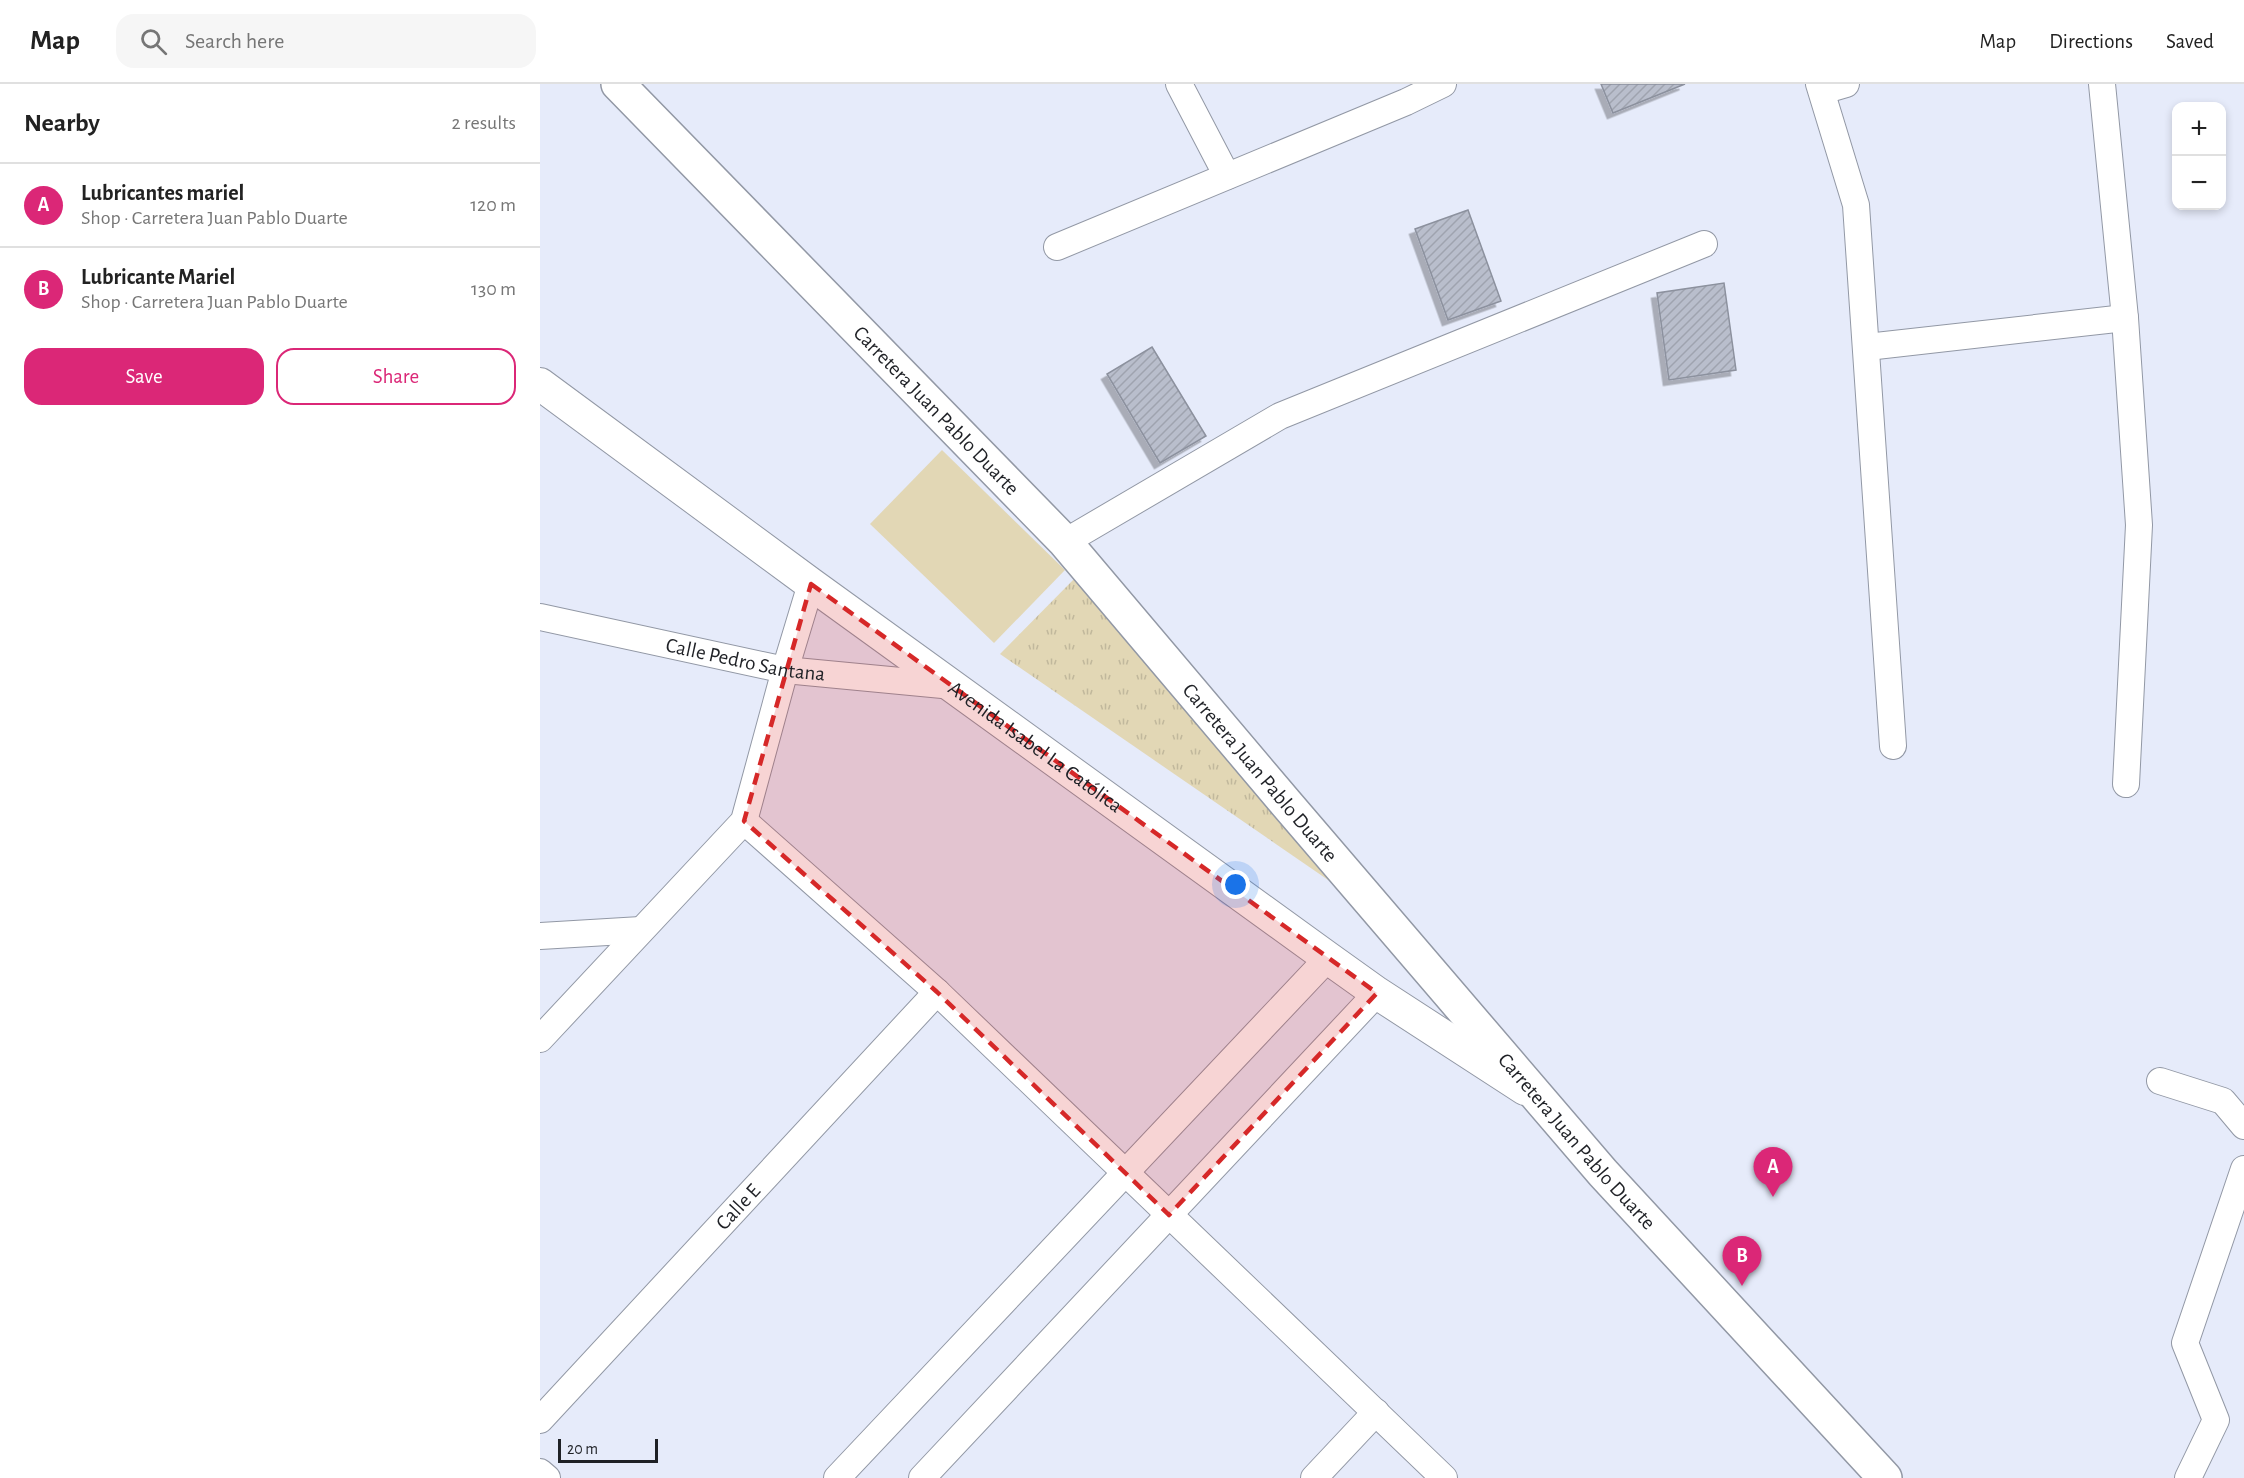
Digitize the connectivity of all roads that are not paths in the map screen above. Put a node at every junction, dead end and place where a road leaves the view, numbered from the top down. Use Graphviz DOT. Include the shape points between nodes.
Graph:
graph roads {
  1 [pos="618,84"];
  2 [pos="1179,84"];
  3 [pos="1443,84"];
  4 [pos="1846,84"];
  5 [pos="2102,84"];
  6 [pos="1821,87"];
  7 [pos="1402,93"];
  8 [pos="1227,176"];
  9 [pos="1704,244"];
  10 [pos="1057,248"];
  11 [pos="2125,318"];
  12 [pos="1867,347"];
  13 [pos="540,384"];
  14 [pos="1065,542"];
  15 [pos="811,584"];
  16 [pos="540,617"];
  17 [pos="784,670"];
  18 [pos="953,686"];
  19 [pos="1893,746"];
  20 [pos="2126,784"];
  21 [pos="744,821"];
  22 [pos="641,930"];
  23 [pos="540,936"];
  24 [pos="1328,958"];
  25 [pos="937,992"];
  26 [pos="1377,993"];
  27 [pos="540,1039"];
  28 [pos="2160,1081"];
  29 [pos="1538,1098"];
  30 [pos="2244,1126"];
  31 [pos="2244,1168"];
  32 [pos="1125,1173"];
  33 [pos="1169,1215"];
  34 [pos="1376,1412"];
  35 [pos="540,1420"];
  36 [pos="540,1472"];
  37 [pos="547,1478"];
  38 [pos="837,1478"];
  39 [pos="922,1478"];
  40 [pos="1314,1478"];
  41 [pos="1444,1478"];
  42 [pos="1885,1478"];
  43 [pos="2188,1478"];
  1 -- 14 [label="main road, Carretera Juan Pablo Duarte"];
  2 -- 8 [label="street"];
  3 -- 7 [label="street"];
  4 -- 6 [label="street"];
  5 -- 11 [label="street"];
  6 -- 12 [label="street" via="1856,205"];
  7 -- 8 [label="street"];
  8 -- 10 [label="street"];
  9 -- 14 [label="street" via="1280,416"];
  11 -- 12 [label="street"];
  11 -- 20 [label="street" via="2139,525"];
  12 -- 19 [label="street"];
  13 -- 15 [label="street, Avenida Isabel La Católica"];
  14 -- 29 [label="main road, Carretera Juan Pablo Duarte"];
  15 -- 17 [label="street"];
  15 -- 18 [label="street, Avenida Isabel La Católica"];
  16 -- 17 [label="street, Calle Pedro Santana"];
  17 -- 18 [label="street, Calle Pedro Santana"];
  17 -- 21 [label="street"];
  18 -- 24 [label="street, Avenida Isabel La Católica"];
  21 -- 22 [label="street"];
  21 -- 25 [label="street"];
  22 -- 23 [label="street"];
  22 -- 27 [label="street"];
  24 -- 26 [label="street, Avenida Isabel La Católica"];
  24 -- 32 [label="street"];
  25 -- 32 [label="street"];
  25 -- 35 [label="street, Calle E"];
  26 -- 29 [label="street, Avenida Isabel La Católica"];
  26 -- 33 [label="street"];
  28 -- 30 [label="street" via="2223,1101"];
  29 -- 42 [label="main road, Carretera Juan Pablo Duarte"];
  31 -- 43 [label="street" via="2185,1343 2216,1420"];
  32 -- 33 [label="street"];
  32 -- 38 [label="street"];
  33 -- 34 [label="street"];
  33 -- 39 [label="street"];
  34 -- 40 [label="street"];
  34 -- 41 [label="street"];
  36 -- 37 [label="street"];
}
